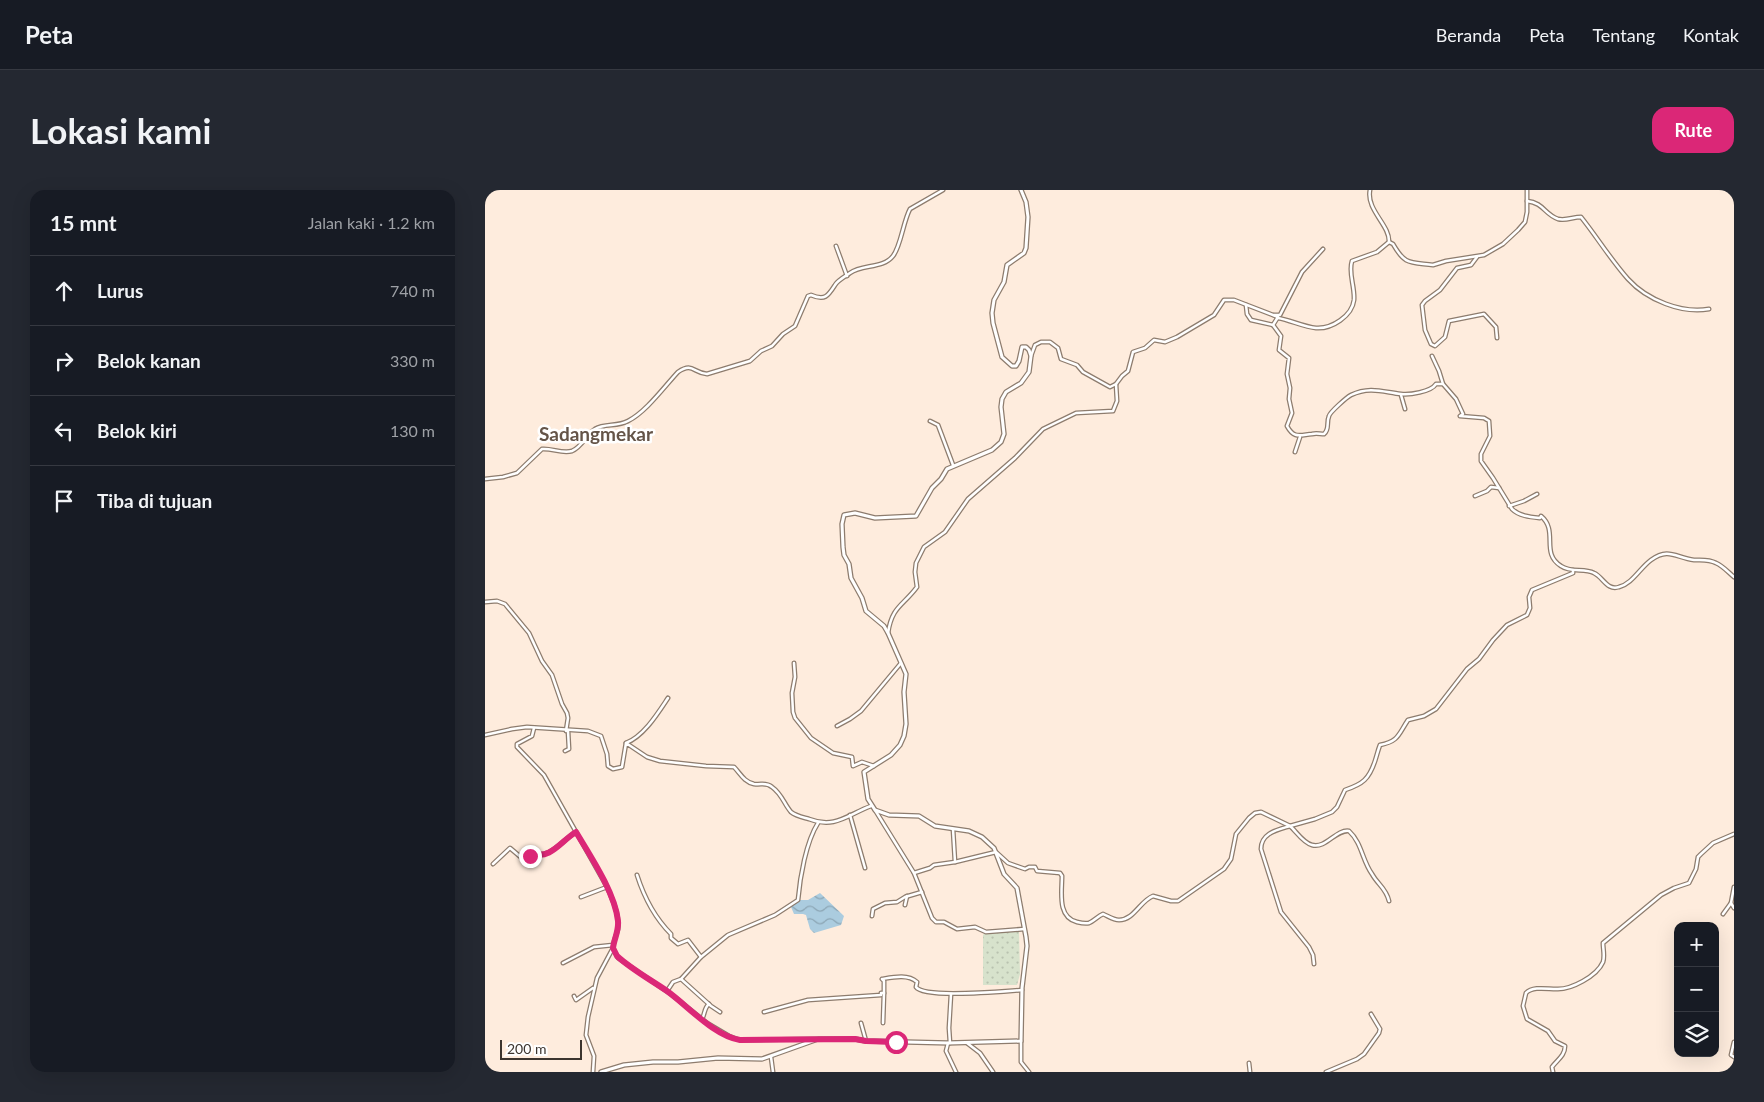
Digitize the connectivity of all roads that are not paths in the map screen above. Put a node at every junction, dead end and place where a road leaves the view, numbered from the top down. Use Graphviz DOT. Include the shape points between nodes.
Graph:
graph roads {
  1 [pos="943,190"];
  2 [pos="1021,190"];
  3 [pos="1370,190"];
  4 [pos="1527,190"];
  5 [pos="1526,201"];
  6 [pos="1389,242"];
  7 [pos="836,246"];
  8 [pos="1323,249"];
  9 [pos="1477,256"];
  10 [pos="847,276"];
  11 [pos="1246,305"];
  12 [pos="1709,309"];
  13 [pos="1268,314"];
  14 [pos="1278,318"];
  15 [pos="1273,325"];
  16 [pos="1497,338"];
  17 [pos="1031,356"];
  18 [pos="1432,356"];
  19 [pos="1116,384"];
  20 [pos="1443,384"];
  21 [pos="1401,394"];
  22 [pos="1405,409"];
  23 [pos="930,421"];
  24 [pos="1301,436"];
  25 [pos="1295,452"];
  26 [pos="953,465"];
  27 [pos="485,479"];
  28 [pos="1499,488"];
  29 [pos="1537,494"];
  30 [pos="1475,496"];
  31 [pos="1509,506"];
  32 [pos="1573,570"];
  33 [pos="1734,577"];
  34 [pos="485,602"];
  35 [pos="888,633"];
  36 [pos="794,663"];
  37 [pos="901,663"];
  38 [pos="668,698"];
  39 [pos="837,726"];
  40 [pos="534,728"];
  41 [pos="567,730"];
  42 [pos="485,735"];
  43 [pos="626,743"];
  44 [pos="565,751"];
  45 [pos="873,766"];
  46 [pos="871,806"];
  47 [pos="875,810"];
  48 [pos="850,815"];
  49 [pos="818,823"];
  50 [pos="1290,826"];
  51 [pos="953,829"];
  52 [pos="576,832"];
  53 [pos="1734,834"];
  54 [pos="996,852"];
  55 [pos="955,862"];
  56 [pos="493,864"];
  57 [pos="865,868"];
  58 [pos="914,873"];
  59 [pos="637,875"];
  60 [pos="607,887"];
  61 [pos="1734,887"];
  62 [pos="921,892"];
  63 [pos="907,896"];
  64 [pos="581,897"];
  65 [pos="1389,901"];
  66 [pos="1731,903"];
  67 [pos="905,905"];
  68 [pos="1734,908"];
  69 [pos="1723,914"];
  70 [pos="872,916"];
  71 [pos="1024,929"];
  72 [pos="613,947"];
  73 [pos="701,957"];
  74 [pos="563,963"];
  75 [pos="1314,964"];
  76 [pos="681,979"];
  77 [pos="594,987"];
  78 [pos="1022,990"];
  79 [pos="667,991"];
  80 [pos="884,993"];
  81 [pos="951,994"];
  82 [pos="574,996"];
  83 [pos="709,1004"];
  84 [pos="720,1012"];
  85 [pos="764,1012"];
  86 [pos="1371,1014"];
  87 [pos="702,1019"];
  88 [pos="861,1023"];
  89 [pos="883,1023"];
  90 [pos="818,1039"];
  91 [pos="866,1041"];
  92 [pos="1021,1041"];
  93 [pos="1734,1042"];
  94 [pos="949,1043"];
  95 [pos="967,1043"];
  96 [pos="771,1057"];
  97 [pos="1734,1057"];
  98 [pos="1249,1063"];
  99 [pos="593,1072"];
  100 [pos="601,1072"];
  101 [pos="773,1072"];
  102 [pos="957,1072"];
  103 [pos="993,1072"];
  104 [pos="1029,1072"];
  105 [pos="1250,1072"];
  106 [pos="1326,1072"];
  107 [pos="1553,1072"];
  1 -- 10 [label="street" via="910,209 891,259"];
  2 -- 17 [label="street" via="1028,217 1026,248 1007,265 992,312 1002,357 1016,366 1024,346"];
  3 -- 6 [label="street" via="1374,210"];
  4 -- 5 [label="street"];
  5 -- 9 [label="street" via="1526,216 1521,226 1492,252"];
  5 -- 12 [label="street" via="1540,204 1557,218 1581,217 1629,280 1659,301 1683,309"];
  6 -- 9 [label="street" via="1404,260 1426,264"];
  6 -- 14 [label="street" via="1377,252 1352,260 1350,271 1354,300 1349,313 1340,320 1314,328"];
  7 -- 10 [label="street"];
  8 -- 13 [label="street" via="1302,272 1280,315"];
  9 -- 16 [label="street" via="1471,265 1457,268 1440,290 1423,303 1421,310 1425,330 1434,346 1445,338 1449,321 1484,314 1496,327"];
  10 -- 27 [label="street" via="824,298 807,296 794,327 751,360 707,374 685,368 630,420 596,428 573,450 543,449 517,473"];
  11 -- 13 [label="street"];
  11 -- 15 [label="street" via="1251,320"];
  11 -- 19 [label="street" via="1224,300 1214,315 1182,334 1165,342 1154,340 1133,352 1128,371"];
  13 -- 14 [label="street"];
  14 -- 15 [label="street"];
  15 -- 24 [label="street" via="1281,336 1279,350 1289,358 1287,374 1292,413 1287,427"];
  17 -- 19 [label="street" via="1035,344 1050,342 1057,346 1061,359 1110,386"];
  17 -- 26 [label="street" via="1026,376 1006,392 1003,399 1004,434 1001,442 992,450"];
  18 -- 20 [label="street"];
  19 -- 35 [label="street" via="1117,401 1113,411 1077,413 1047,426 966,500 945,532 923,548 916,563 917,587 896,609"];
  20 -- 21 [label="street" via="1436,384 1427,391"];
  20 -- 28 [label="street" via="1459,404 1463,414 1460,416 1489,421 1490,436 1481,461"];
  21 -- 22 [label="street"];
  21 -- 24 [label="street" via="1370,390 1352,395 1330,413 1324,434"];
  23 -- 26 [label="street" via="937,425"];
  24 -- 25 [label="street"];
  26 -- 35 [label="street" via="933,486 916,517 875,518 849,513 842,518 844,555 851,576 866,611"];
  28 -- 30 [label="street" via="1491,487"];
  28 -- 31 [label="street"];
  29 -- 31 [label="street"];
  31 -- 32 [label="street" via="1517,513 1543,518 1550,529 1549,549 1554,561"];
  32 -- 33 [label="street" via="1593,573 1616,588 1655,557 1673,554 1715,562"];
  32 -- 50 [label="street" via="1573,573 1532,590 1527,615 1507,625 1436,709 1408,720 1394,741 1381,745 1366,780 1345,790 1333,811 1315,820"];
  34 -- 41 [label="street" via="505,604 529,633 552,675 567,713"];
  35 -- 37 [label="street"];
  36 -- 45 [label="street" via="792,693 795,718 811,738 833,753 852,757 853,766 862,762"];
  37 -- 39 [label="street" via="857,715"];
  37 -- 45 [label="street" via="906,676 904,736 898,748"];
  38 -- 43 [label="street" via="653,720 635,739"];
  40 -- 41 [label="street"];
  40 -- 42 [label="street"];
  40 -- 52 [label="street" via="532,736 519,741 517,747 544,775"];
  41 -- 43 [label="street" via="588,731 601,736 608,766 613,769 621,767"];
  41 -- 44 [label="street" via="569,749"];
  43 -- 49 [label="street" via="647,757 660,761 734,767 749,782 766,784 777,791 797,816"];
  45 -- 46 [label="street" via="864,775"];
  46 -- 47 [label="street"];
  46 -- 48 [label="street"];
  47 -- 51 [label="street" via="889,815 919,816 935,826"];
  47 -- 58 [label="street"];
  48 -- 49 [label="street" via="829,823"];
  48 -- 57 [label="street"];
  49 -- 73 [label="street" via="801,873 798,900 775,916 728,935"];
  50 -- 54 [label="street" via="1256,812 1236,834 1227,867 1183,899 1171,901 1152,896 1125,919 1116,920 1104,914 1082,924 1065,915 1060,873 1008,864"];
  50 -- 65 [label="street" via="1312,845 1323,844 1344,831 1351,832"];
  50 -- 75 [label="street" via="1267,834 1261,849 1281,912 1309,946"];
  51 -- 54 [label="street" via="977,834 986,839"];
  51 -- 55 [label="street"];
  52 -- 56 [label="street" via="546,854 532,853 523,859 511,848"];
  52 -- 60 [label="street"];
  53 -- 107 [label="street" via="1713,843 1701,854 1689,883 1661,894 1604,942 1600,967 1586,979 1563,989 1531,989 1526,993 1523,1006 1527,1019 1565,1046 1565,1052 1552,1067"];
  54 -- 55 [label="street"];
  54 -- 71 [label="street" via="1004,874 1017,888"];
  55 -- 58 [label="street" via="934,865"];
  58 -- 62 [label="street"];
  59 -- 73 [label="street" via="652,909 671,938 678,944 688,940"];
  60 -- 64 [label="street"];
  60 -- 72 [label="street" via="618,920"];
  61 -- 66 [label="street"];
  62 -- 63 [label="street"];
  62 -- 71 [label="street" via="936,922 944,922 957,929 975,927 986,932"];
  63 -- 67 [label="street"];
  63 -- 70 [label="street" via="897,902 880,904"];
  66 -- 68 [label="street"];
  66 -- 69 [label="street"];
  71 -- 78 [label="street" via="1027,946"];
  72 -- 74 [label="street" via="594,947"];
  72 -- 77 [label="street"];
  72 -- 79 [label="street" via="618,958"];
  73 -- 76 [label="street"];
  76 -- 79 [label="street" via="673,982"];
  76 -- 83 [label="street"];
  77 -- 82 [label="street" via="576,1000"];
  77 -- 99 [label="street" via="586,1035 594,1056"];
  78 -- 81 [label="street"];
  78 -- 92 [label="street"];
  79 -- 87 [label="street"];
  80 -- 81 [label="street" via="882,979 899,977 914,978 919,991"];
  80 -- 85 [label="street" via="808,1000"];
  80 -- 89 [label="street"];
  81 -- 94 [label="street"];
  83 -- 84 [label="street"];
  83 -- 87 [label="street"];
  86 -- 106 [label="street" via="1380,1032 1364,1054"];
  87 -- 90 [label="street" via="738,1039"];
  88 -- 91 [label="street"];
  90 -- 91 [label="street"];
  90 -- 96 [label="street"];
  91 -- 94 [label="street"];
  92 -- 95 [label="street"];
  92 -- 104 [label="street" via="1021,1062"];
  93 -- 97 [label="street" via="1731,1055"];
  94 -- 95 [label="street"];
  94 -- 102 [label="street" via="946,1052"];
  95 -- 103 [label="street" via="980,1052"];
  96 -- 100 [label="street" via="632,1064"];
  96 -- 101 [label="street"];
  98 -- 105 [label="street"];
}
